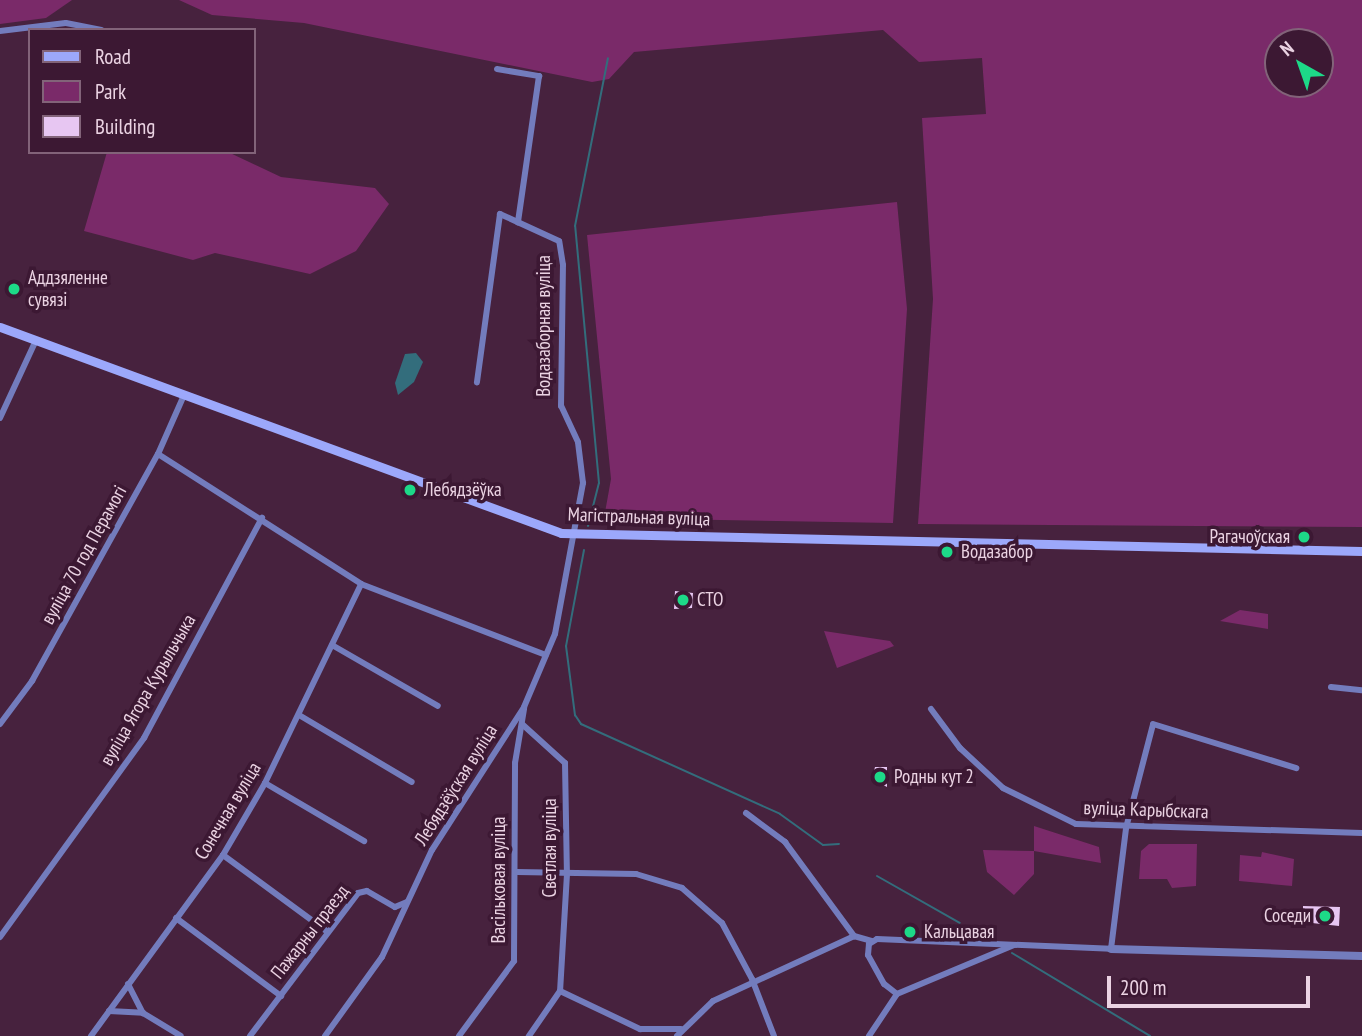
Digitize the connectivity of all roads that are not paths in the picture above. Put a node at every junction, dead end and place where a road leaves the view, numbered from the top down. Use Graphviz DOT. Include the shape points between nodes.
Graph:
graph roads {
  1 [pos="91,28"];
  2 [pos="0,31"];
  3 [pos="496,69"];
  4 [pos="518,222"];
  5 [pos="0,327"];
  6 [pos="36,340"];
  7 [pos="477,382"];
  8 [pos="184,395"];
  9 [pos="0,418"];
  10 [pos="158,454"];
  11 [pos="262,518"];
  12 [pos="572,534"];
  13 [pos="1362,551"];
  14 [pos="361,584"];
  15 [pos="332,645"];
  16 [pos="546,655"];
  17 [pos="1331,687"];
  18 [pos="1362,690"];
  19 [pos="438,706"];
  20 [pos="524,707"];
  21 [pos="931,709"];
  22 [pos="299,715"];
  23 [pos="0,724"];
  24 [pos="522,724"];
  25 [pos="505,737"];
  26 [pos="517,743"];
  27 [pos="1296,768"];
  28 [pos="412,782"];
  29 [pos="265,783"];
  30 [pos="746,813"];
  31 [pos="1126,828"];
  32 [pos="1362,832"];
  33 [pos="364,841"];
  34 [pos="223,855"];
  35 [pos="517,872"];
  36 [pos="567,874"];
  37 [pos="409,901"];
  38 [pos="176,918"];
  39 [pos="328,932"];
  40 [pos="854,936"];
  41 [pos="0,937"];
  42 [pos="872,941"];
  43 [pos="1014,945"];
  44 [pos="1111,949"];
  45 [pos="1362,956"];
  46 [pos="752,979"];
  47 [pos="128,984"];
  48 [pos="560,991"];
  49 [pos="897,993"];
  50 [pos="281,996"];
  51 [pos="109,1012"];
  52 [pos="144,1013"];
  53 [pos="640,1029"];
  54 [pos="679,1033"];
  55 [pos="91,1036"];
  56 [pos="181,1036"];
  57 [pos="250,1036"];
  58 [pos="325,1036"];
  59 [pos="459,1036"];
  60 [pos="529,1036"];
  61 [pos="651,1036"];
  62 [pos="774,1036"];
  63 [pos="869,1036"];
  1 -- 2 [label="street" via="66,23"];
  3 -- 4 [label="street" via="539,76"];
  4 -- 7 [label="street" via="500,214"];
  4 -- 12 [label="street, Водазаборная вуліца" via="559,241 561,406 578,442 583,483"];
  5 -- 6 [label="main road, Магістральная вуліца"];
  6 -- 8 [label="main road, Магістральная вуліца"];
  6 -- 9 [label="street"];
  8 -- 10 [label="street, вуліца 70 год Перамогі"];
  8 -- 12 [label="main road, Магістральная вуліца" via="519,520"];
  10 -- 11 [label="street"];
  10 -- 23 [label="street, вуліца 70 год Перамогі" via="32,681"];
  11 -- 14 [label="street"];
  11 -- 41 [label="street, вуліца Ягора Курыльчыка" via="144,738"];
  12 -- 13 [label="main road, Магістральная вуліца"];
  12 -- 16 [label="street, Лебядзёўская вуліца" via="555,634"];
  14 -- 15 [label="street, Сонечная вуліца"];
  14 -- 16 [label="street"];
  15 -- 19 [label="street"];
  15 -- 22 [label="street, Сонечная вуліца"];
  16 -- 20 [label="street, Лебядзёўская вуліца"];
  17 -- 18 [label="street"];
  20 -- 24 [label="street, Васільковая вуліца"];
  20 -- 25 [label="street, Лебядзёўская вуліца"];
  21 -- 31 [label="street, вуліца Карыбскага" via="967,755 1019,800 1076,824"];
  22 -- 28 [label="street"];
  22 -- 29 [label="street, Сонечная вуліца"];
  24 -- 26 [label="street, Васільковая вуліца"];
  24 -- 36 [label="street, Светлая вуліца" via="565,763"];
  25 -- 26 [label="street"];
  25 -- 37 [label="street, Лебядзёўская вуліца" via="432,850"];
  26 -- 35 [label="street, Васільковая вуліца"];
  27 -- 31 [label="street" via="1153,724"];
  29 -- 33 [label="street"];
  29 -- 34 [label="street, Сонечная вуліца"];
  30 -- 40 [label="street" via="785,842"];
  31 -- 32 [label="street, вуліца Карыбскага"];
  31 -- 44 [label="street"];
  34 -- 38 [label="street, Сонечная вуліца"];
  34 -- 39 [label="street"];
  35 -- 36 [label="street"];
  35 -- 59 [label="street, Васільковая вуліца" via="514,961"];
  36 -- 46 [label="street" via="636,874 682,888 722,923"];
  36 -- 48 [label="street, Светлая вуліца"];
  37 -- 39 [label="street, Пажарны праезд" via="395,907 363,890"];
  37 -- 58 [label="street, Лебядзёўская вуліца" via="382,957"];
  38 -- 47 [label="street, Сонечная вуліца"];
  38 -- 50 [label="street"];
  39 -- 50 [label="street, Пажарны праезд"];
  40 -- 42 [label="street"];
  40 -- 46 [label="street"];
  42 -- 43 [label="street"];
  42 -- 49 [label="street" via="870,961"];
  43 -- 44 [label="street"];
  43 -- 49 [label="street"];
  44 -- 45 [label="street"];
  46 -- 54 [label="street" via="713,1001"];
  46 -- 62 [label="street"];
  47 -- 51 [label="street, Сонечная вуліца"];
  47 -- 52 [label="street"];
  48 -- 53 [label="street"];
  48 -- 60 [label="street"];
  49 -- 63 [label="street"];
  50 -- 57 [label="street, Пажарны праезд"];
  51 -- 52 [label="street"];
  51 -- 55 [label="street, Сонечная вуліца"];
  52 -- 56 [label="street"];
  53 -- 54 [label="street"];
  53 -- 61 [label="street"];
}
